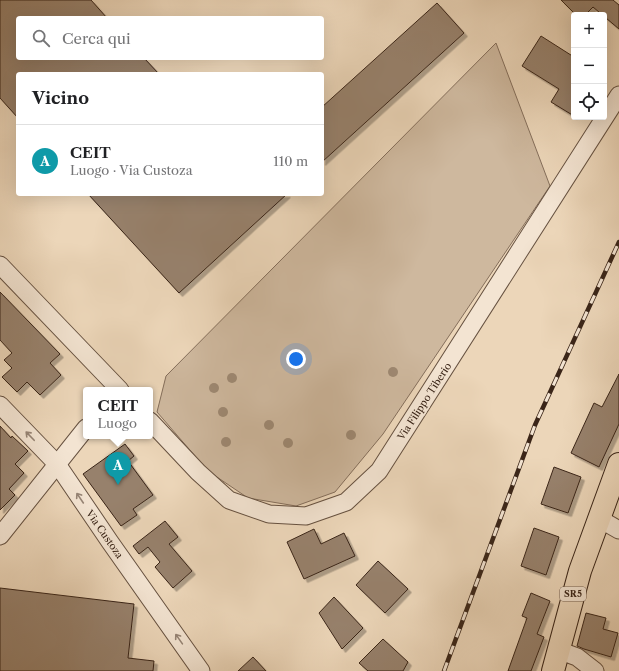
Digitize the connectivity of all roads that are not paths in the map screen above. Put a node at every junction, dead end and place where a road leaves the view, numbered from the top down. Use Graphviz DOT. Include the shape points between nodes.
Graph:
graph roads {
  1 [pos="619,95"];
  2 [pos="0,265"];
  3 [pos="117,387"];
  4 [pos="0,405"];
  5 [pos="153,424"];
  6 [pos="83,432"];
  7 [pos="57,464"];
  8 [pos="619,464"];
  9 [pos="615,482"];
  10 [pos="598,518"];
  11 [pos="619,530"];
  12 [pos="0,536"];
  13 [pos="558,650"];
  14 [pos="201,671"];
  15 [pos="553,671"];
  16 [pos="595,671"];
  1 -- 5 [label="street, Via Filippo Tiberio" via="379,471 346,502 306,516 268,514 229,500 198,472"];
  2 -- 3 [label="street"];
  7 -- 4 [label="street, Via Custoza, one-way"];
  6 -- 7 [label="street"];
  7 -- 12 [label="street"];
  14 -- 7 [label="street, Via Custoza, one-way"];
  8 -- 9 [label="main road, SR5"];
  9 -- 10 [label="main road, SR5"];
  10 -- 11 [label="street"];
  10 -- 13 [label="main road, SR5" via="575,586"];
  13 -- 15 [label="main road, SR5"];
  13 -- 16 [label="street" via="577,657"];
}
